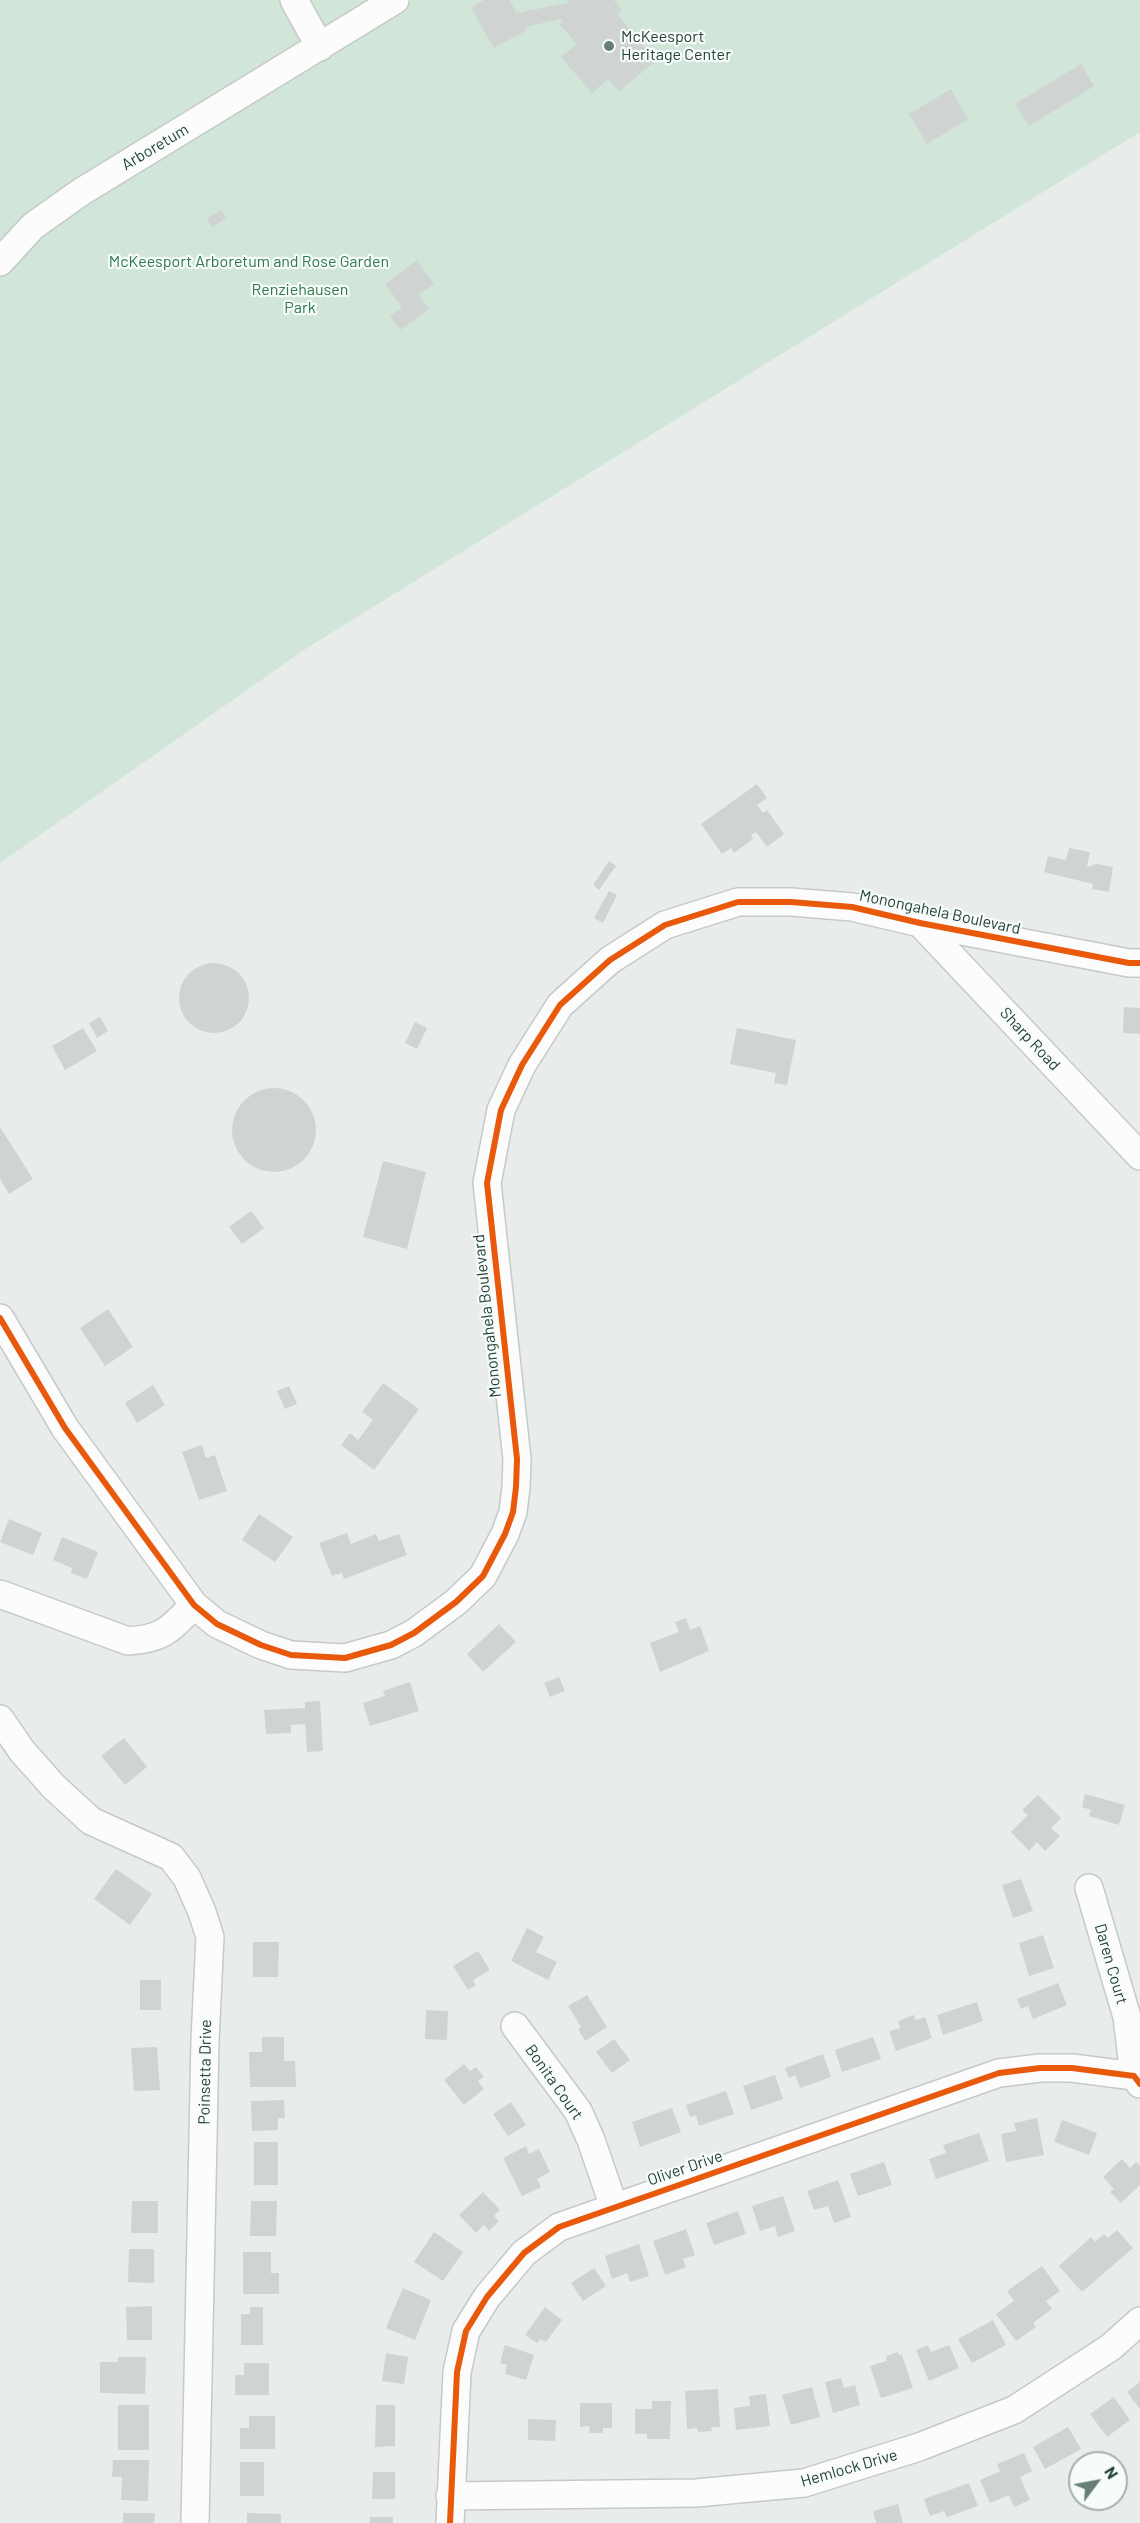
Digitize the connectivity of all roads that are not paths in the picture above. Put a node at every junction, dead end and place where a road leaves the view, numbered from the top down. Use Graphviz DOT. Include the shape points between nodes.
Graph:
graph roads {
  1 [pos="294,0"];
  2 [pos="395,0"];
  3 [pos="320,47"];
  4 [pos="0,262"];
  5 [pos="920,923"];
  6 [pos="1140,963"];
  7 [pos="1140,1155"];
  8 [pos="0,1318"];
  9 [pos="0,1594"];
  10 [pos="194,1605"];
  11 [pos="0,1719"];
  12 [pos="1089,1888"];
  13 [pos="514,2026"];
  14 [pos="1137,2080"];
  15 [pos="614,2207"];
  16 [pos="1140,2321"];
  17 [pos="450,2496"];
  18 [pos="195,2523"];
  19 [pos="450,2523"];
  1 -- 3 [label="street"];
  2 -- 3 [label="street, Arboretum"];
  3 -- 4 [label="street, Arboretum" via="81,192 33,226"];
  5 -- 6 [label="street, Monongahela Boulevard"];
  5 -- 7 [label="street, Sharp Road"];
  5 -- 10 [label="street, Monongahela Boulevard" via="852,907 738,902 665,926 610,960 560,1005 522,1065 501,1110 487,1183 517,1459 513,1512 483,1576 414,1633 391,1645 345,1658 291,1654 261,1645 217,1624"];
  8 -- 10 [label="street, Monongahela Boulevard" via="65,1428"];
  9 -- 10 [label="street" via="128,1641 148,1640 166,1632"];
  11 -- 18 [label="street, Poinsetta Drive" via="53,1786 91,1821 171,1857 190,1887 210,1937"];
  12 -- 14 [label="street, Daren Court" via="1127,2017"];
  13 -- 15 [label="street, Bonita Court" via="578,2111"];
  14 -- 15 [label="street, Oliver Drive" via="1072,2068 1040,2067 999,2073"];
  15 -- 17 [label="street, Oliver Drive" via="559,2227 524,2253 487,2297 466,2331 457,2372"];
  16 -- 17 [label="street, Hemlock Drive" via="1111,2347 1014,2410 919,2447 804,2483 696,2493"];
  17 -- 19 [label="street, Oliver Drive"];
}
